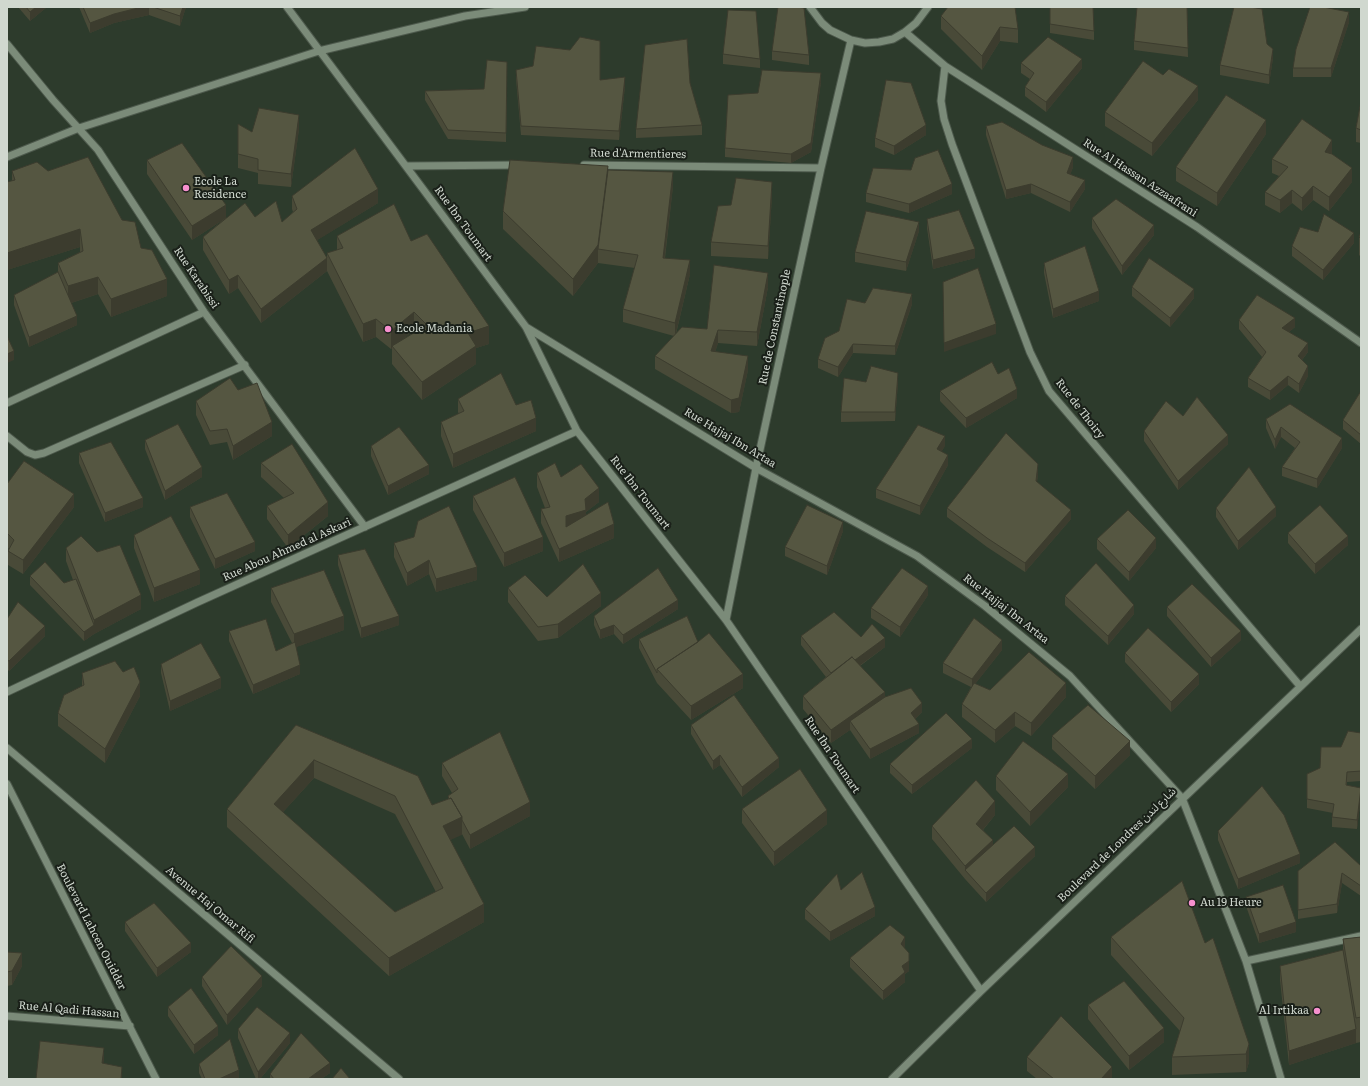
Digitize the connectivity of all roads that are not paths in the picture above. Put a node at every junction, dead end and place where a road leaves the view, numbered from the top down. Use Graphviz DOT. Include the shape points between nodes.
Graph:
graph roads {
  1 [pos="287,7"];
  2 [pos="525,7"];
  3 [pos="810,7"];
  4 [pos="928,7"];
  5 [pos="905,32"];
  6 [pos="851,40"];
  7 [pos="7,44"];
  8 [pos="319,51"];
  9 [pos="945,66"];
  10 [pos="79,128"];
  11 [pos="7,157"];
  12 [pos="525,165"];
  13 [pos="580,165"];
  14 [pos="408,166"];
  15 [pos="821,168"];
  16 [pos="204,312"];
  17 [pos="526,327"];
  18 [pos="1361,343"];
  19 [pos="245,365"];
  20 [pos="7,403"];
  21 [pos="577,431"];
  22 [pos="7,436"];
  23 [pos="756,468"];
  24 [pos="365,527"];
  25 [pos="726,620"];
  26 [pos="1361,629"];
  27 [pos="1300,686"];
  28 [pos="7,692"];
  29 [pos="7,748"];
  30 [pos="7,784"];
  31 [pos="1182,798"];
  32 [pos="1361,936"];
  33 [pos="1246,961"];
  34 [pos="980,991"];
  35 [pos="7,1016"];
  36 [pos="130,1026"];
  37 [pos="156,1079"];
  38 [pos="399,1079"];
  39 [pos="892,1079"];
  40 [pos="1281,1079"];
  1 -- 8 [label="street, Rue Ibn Toumart"];
  2 -- 8 [label="street" via="465,16"];
  3 -- 6 [label="street" via="830,30"];
  4 -- 5 [label="street" via="916,23"];
  5 -- 6 [label="street" via="893,39 879,42"];
  5 -- 9 [label="street, Rue Al Hassan Azzaafrani"];
  6 -- 15 [label="street, Rue de Constantinople"];
  7 -- 10 [label="street, Rue Karabissi"];
  8 -- 10 [label="street"];
  8 -- 14 [label="street, Rue Ibn Toumart"];
  9 -- 18 [label="street, Rue Al Hassan Azzaafrani" via="1197,227"];
  9 -- 27 [label="street, Rue de Thoiry" via="941,101 944,119 1030,352 1049,391"];
  10 -- 11 [label="street"];
  10 -- 16 [label="street, Rue Karabissi" via="98,150"];
  12 -- 14 [label="street"];
  13 -- 15 [label="street, Rue d'Armentieres"];
  14 -- 17 [label="street, Rue Ibn Toumart"];
  15 -- 23 [label="street, Rue de Constantinople"];
  16 -- 19 [label="street, Rue Karabissi"];
  16 -- 20 [label="street"];
  17 -- 21 [label="street, Rue Ibn Toumart"];
  17 -- 23 [label="street, Rue Hajjaj Ibn Artaa"];
  19 -- 22 [label="street" via="44,453 35,455 27,452"];
  19 -- 24 [label="street, Rue Karabissi"];
  21 -- 24 [label="street, Rue Abou Ahmed al Askari"];
  21 -- 25 [label="street, Rue Ibn Toumart"];
  23 -- 25 [label="street, Rue de Constantinople"];
  23 -- 31 [label="street, Rue Hajjaj Ibn Artaa" via="917,556 985,606 1070,676"];
  24 -- 28 [label="street, Rue Abou Ahmed al Askari"];
  25 -- 34 [label="street, Rue Ibn Toumart"];
  26 -- 27 [label="street, Boulevard de Londres شارع لندن"];
  27 -- 31 [label="street, Boulevard de Londres شارع لندن"];
  29 -- 38 [label="street, Avenue Haj Omar Rifi"];
  30 -- 36 [label="street, Boulevard Lahcen Ouidder"];
  31 -- 33 [label="street, Rue Hajjaj Ibn Artaa"];
  31 -- 34 [label="street, Boulevard de Londres شارع لندن"];
  32 -- 33 [label="street"];
  33 -- 40 [label="street, Rue Hajjaj Ibn Artaa"];
  34 -- 39 [label="street, Boulevard de Londres شارع لندن"];
  35 -- 36 [label="street, Rue Al Qadi Hassan"];
  36 -- 37 [label="street, Boulevard Lahcen Ouidder"];
}
